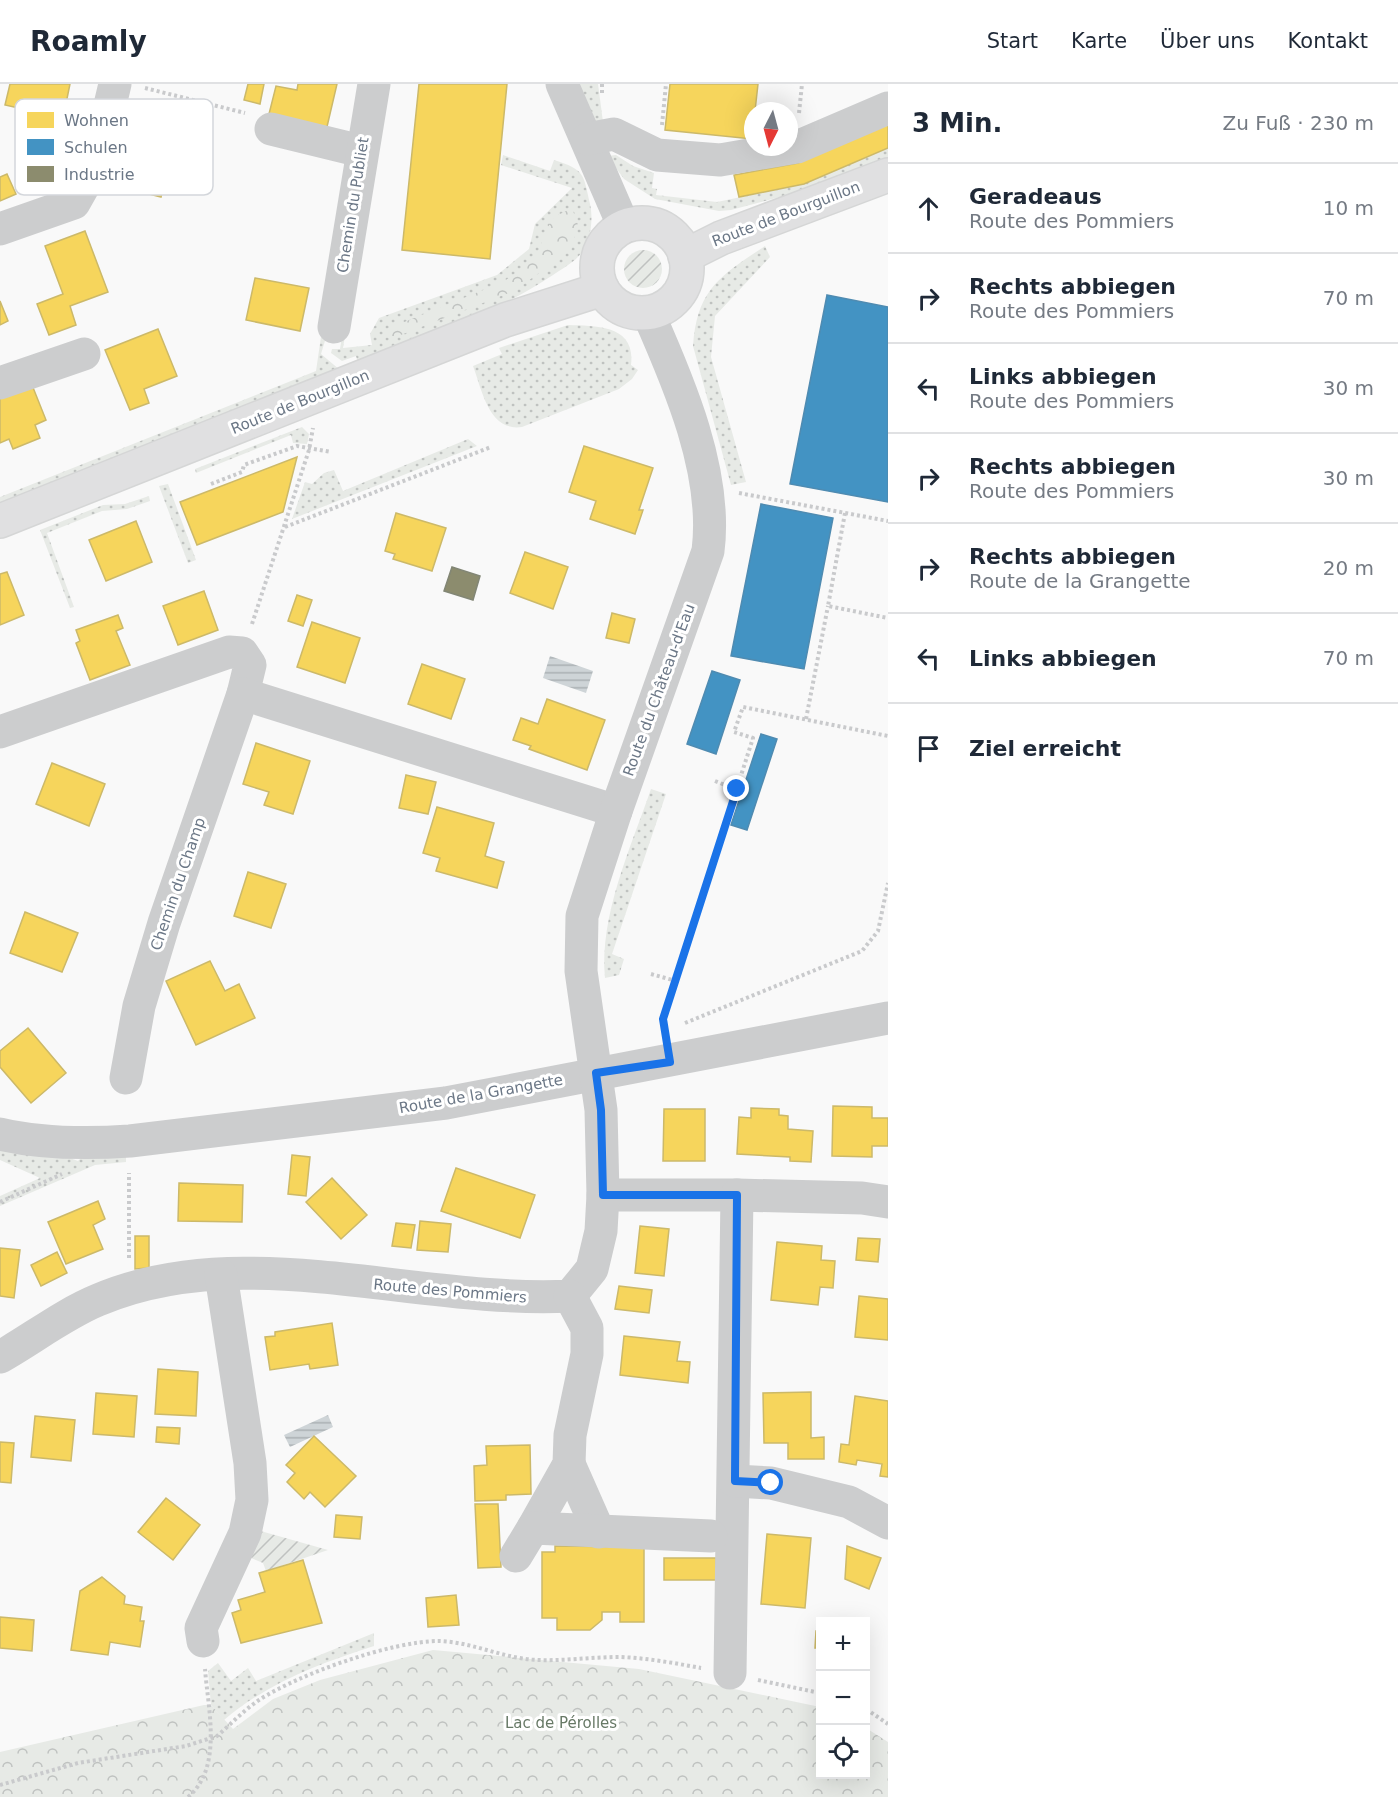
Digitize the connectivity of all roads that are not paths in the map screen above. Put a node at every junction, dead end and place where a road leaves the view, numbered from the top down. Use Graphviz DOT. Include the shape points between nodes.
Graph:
graph roads {
  1 [pos="374,84"];
  2 [pos="562,84"];
  3 [pos="888,108"];
  4 [pos="271,129"];
  5 [pos="587,139"];
  6 [pos="361,151"];
  7 [pos="888,175"];
  8 [pos="79,195"];
  9 [pos="624,227"];
  10 [pos="0,229"];
  11 [pos="685,256"];
  12 [pos="602,289"];
  13 [pos="648,313"];
  14 [pos="334,327"];
  15 [pos="84,354"];
  16 [pos="0,383"];
  17 [pos="0,521"];
  18 [pos="243,694"];
  19 [pos="0,732"];
  20 [pos="616,811"];
  21 [pos="888,1018"];
  22 [pos="596,1073"];
  23 [pos="126,1078"];
  24 [pos="0,1134"];
  25 [pos="603,1195"];
  26 [pos="737,1195"];
  27 [pos="888,1202"];
  28 [pos="221,1275"];
  29 [pos="570,1296"];
  30 [pos="0,1357"];
  31 [pos="569,1464"];
  32 [pos="735,1481"];
  33 [pos="888,1523"];
  34 [pos="532,1528"];
  35 [pos="599,1532"];
  36 [pos="711,1536"];
  37 [pos="516,1556"];
  38 [pos="202,1641"];
  39 [pos="730,1673"];
  1 -- 6 [label="street, Chemin du Publiet"];
  2 -- 5 [label="street"];
  3 -- 5 [label="street" via="797,147 720,160 657,154 614,134"];
  4 -- 6 [label="street"];
  5 -- 9 [label="street"];
  6 -- 14 [label="street, Chemin du Publiet"];
  7 -- 11 [label="main road, Route de Bourguillon" via="721,238"];
  8 -- 10 [label="street" via="74,203"];
  9 -- 11 [label="main road" via="638,223 656,225 677,240"];
  9 -- 12 [label="main road" via="612,234 601,250 597,264"];
  11 -- 13 [label="main road" via="684,282 678,295 663,308"];
  12 -- 13 [label="main road" via="621,308"];
  12 -- 17 [label="main road, Route de Bourgillon" via="505,320"];
  13 -- 20 [label="street, Route du Château-d'Eau" via="690,423 710,495 711,526 708,551"];
  15 -- 16 [label="street"];
  18 -- 19 [label="street, Chemin du Champ" via="250,665 242,653 229,652"];
  18 -- 20 [label="street"];
  18 -- 23 [label="street, Chemin du Champ" via="164,922 139,1006"];
  20 -- 22 [label="street, Route du Château-d'Eau" via="582,916 581,971"];
  21 -- 22 [label="street, Route de la Grangette" via="668,1046"];
  22 -- 24 [label="street, Route de la Grangette" via="446,1103 130,1142 27,1140"];
  22 -- 25 [label="street"];
  25 -- 26 [label="street"];
  25 -- 29 [label="street" via="601,1231 592,1269"];
  26 -- 27 [label="street"];
  26 -- 32 [label="street"];
  28 -- 29 [label="street, Route des Pommiers" via="284,1273 523,1299"];
  28 -- 30 [label="street, Route des Pommiers" via="172,1280 96,1300"];
  28 -- 38 [label="street" via="250,1463 252,1500 245,1533 201,1628"];
  29 -- 31 [label="street" via="587,1328 587,1354 570,1435"];
  31 -- 34 [label="street"];
  31 -- 35 [label="street"];
  32 -- 33 [label="street" via="771,1483 849,1502"];
  32 -- 39 [label="street"];
  34 -- 35 [label="street"];
  34 -- 37 [label="street"];
  35 -- 36 [label="street"];
}
